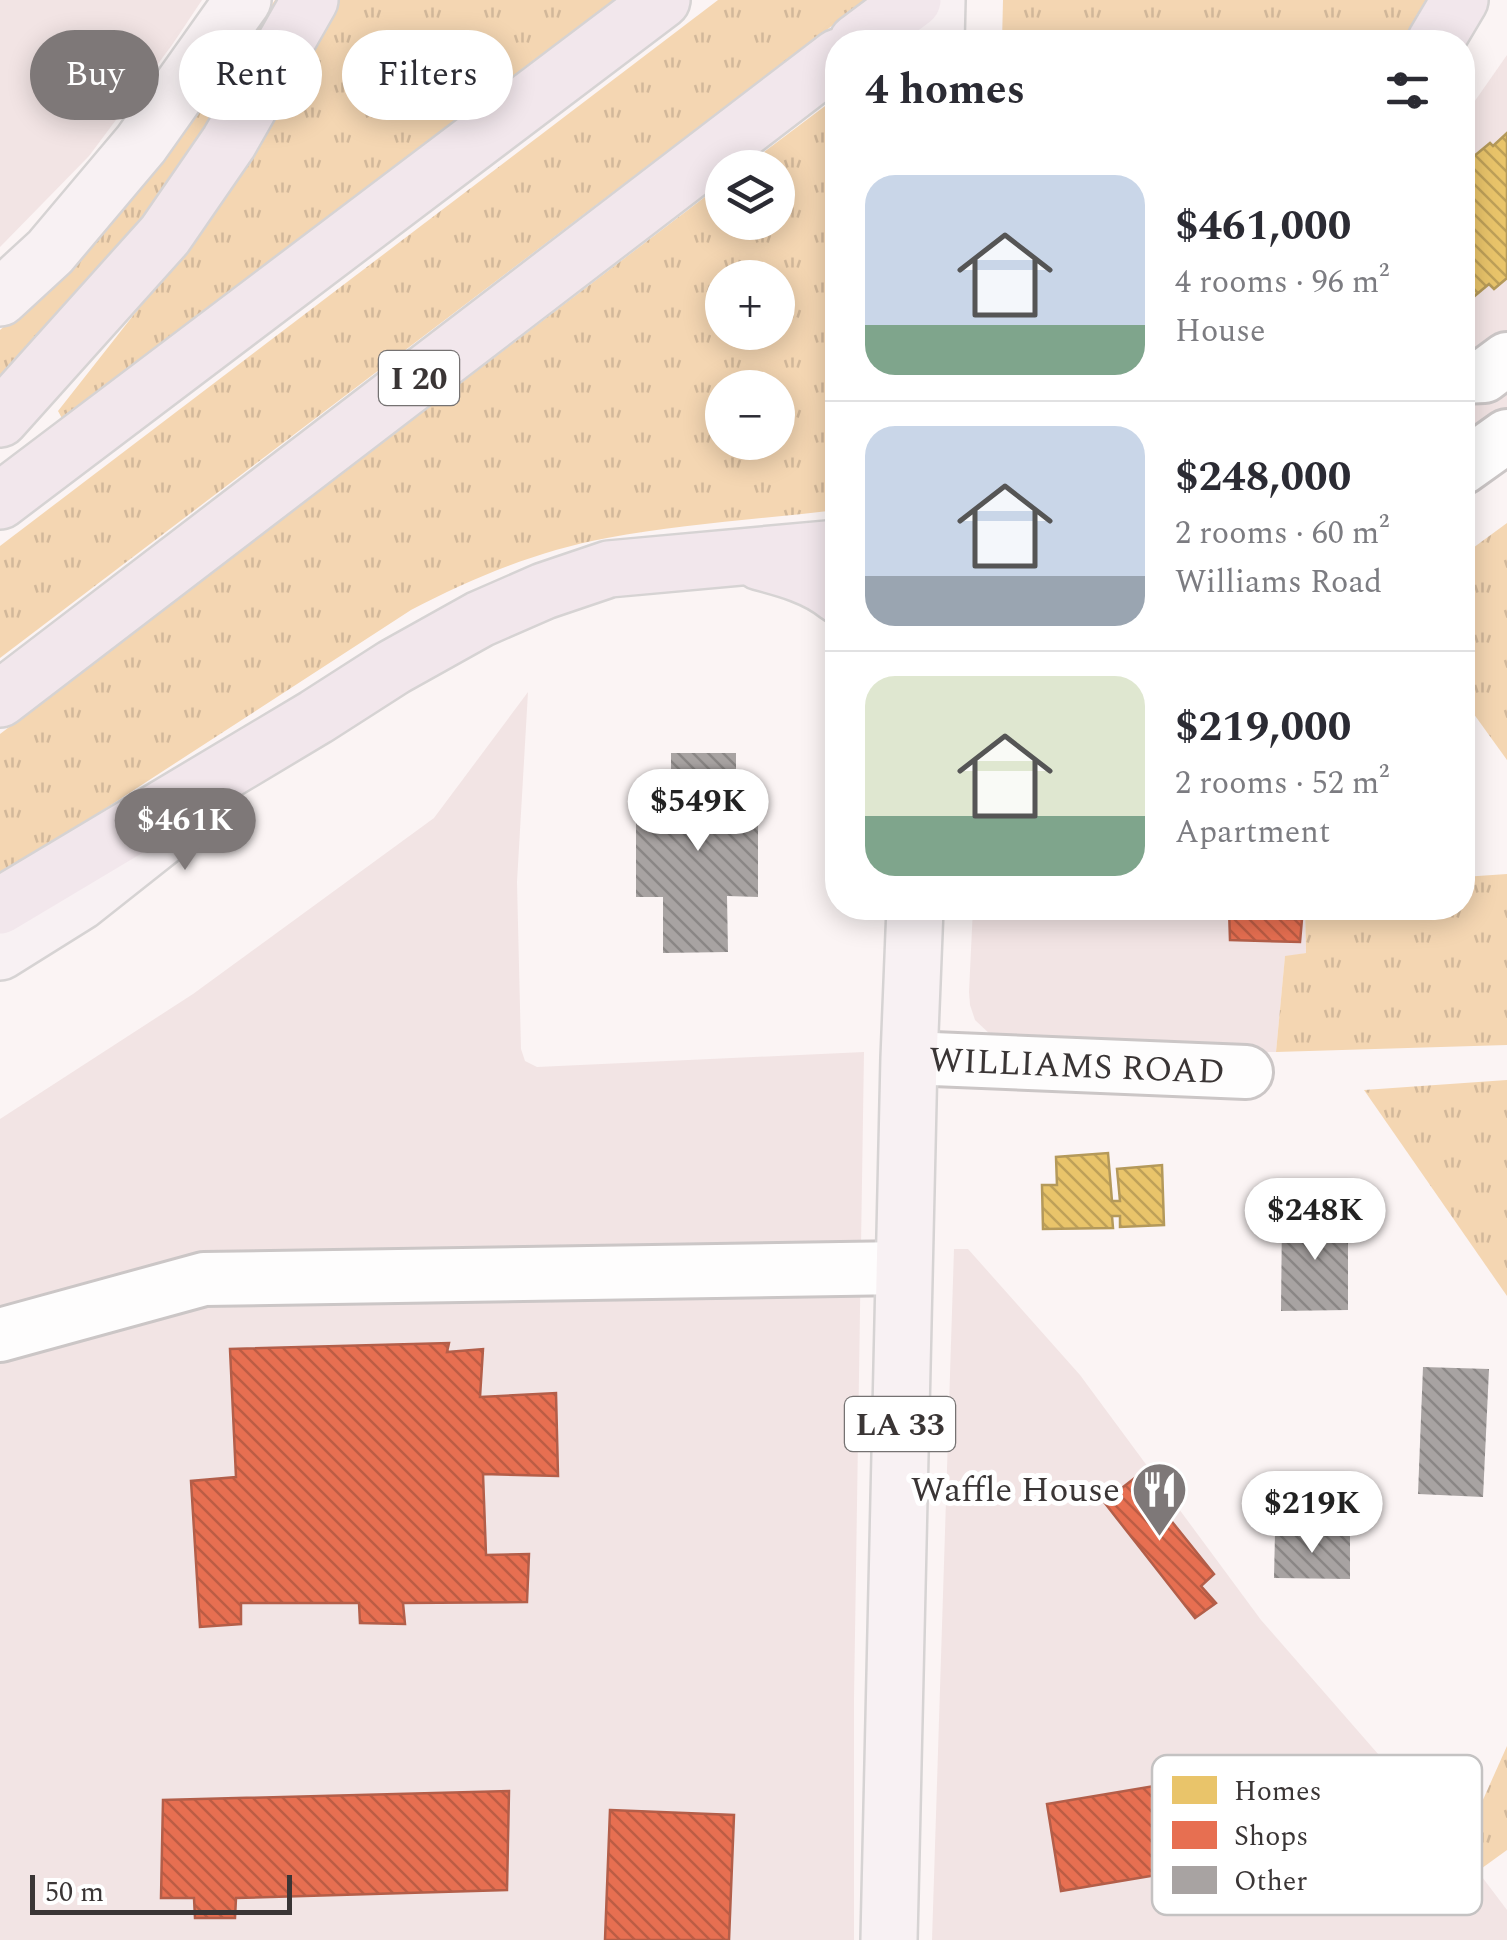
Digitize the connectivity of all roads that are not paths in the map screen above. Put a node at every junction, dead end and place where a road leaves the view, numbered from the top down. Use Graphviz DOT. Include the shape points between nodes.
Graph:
graph roads {
  1 [pos="243,0"];
  2 [pos="310,0"];
  3 [pos="662,0"];
  4 [pos="912,0"];
  5 [pos="937,0"];
  6 [pos="1460,0"];
  7 [pos="873,30"];
  8 [pos="936,30"];
  9 [pos="1442,30"];
  10 [pos="825,67"];
  11 [pos="0,298"];
  12 [pos="1507,359"];
  13 [pos="1475,376"];
  14 [pos="0,419"];
  15 [pos="1507,436"];
  16 [pos="1475,459"];
  17 [pos="0,501"];
  18 [pos="825,549"];
  19 [pos="742,557"];
  20 [pos="825,585"];
  21 [pos="0,698"];
  22 [pos="316,717"];
  23 [pos="0,906"];
  24 [pos="915,920"];
  25 [pos="0,952"];
  26 [pos="909,1058"];
  27 [pos="1246,1072"];
  28 [pos="904,1268"];
  29 [pos="0,1335"];
  30 [pos="889,1940"];
  1 -- 11 [label="main road" via="141,144 50,252"];
  2 -- 14 [label="highway" via="165,235"];
  3 -- 17 [label="highway"];
  4 -- 7 [label="highway"];
  5 -- 8 [label="main road"];
  6 -- 9 [label="highway"];
  10 -- 21 [label="highway, I 20"];
  12 -- 13 [label="street"];
  15 -- 16 [label="street"];
  18 -- 19 [label="highway"];
  19 -- 20 [label="highway"];
  19 -- 22 [label="highway" via="609,570 544,591 480,618"];
  22 -- 23 [label="highway"];
  22 -- 25 [label="main road" via="80,902"];
  24 -- 26 [label="main road, LA 33"];
  26 -- 27 [label="street, WILLIAMS ROAD"];
  26 -- 28 [label="main road, LA 33"];
  28 -- 29 [label="street" via="204,1279"];
  28 -- 30 [label="main road, LA 33"];
}
